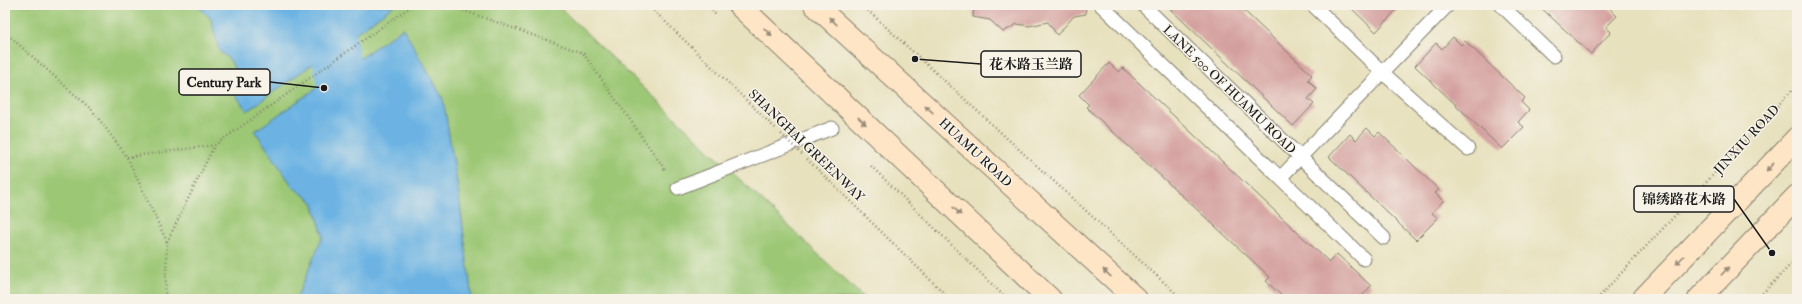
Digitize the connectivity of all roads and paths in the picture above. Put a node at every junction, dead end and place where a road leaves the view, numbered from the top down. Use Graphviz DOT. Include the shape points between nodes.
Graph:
graph roads {
  1 [pos="413,5"];
  2 [pos="448,5"];
  3 [pos="648,5"];
  4 [pos="740,5"];
  5 [pos="815,5"];
  6 [pos="862,5"];
  7 [pos="1101,5"];
  8 [pos="1143,5"];
  9 [pos="1313,5"];
  10 [pos="1448,5"];
  11 [pos="1501,5"];
  12 [pos="5,32"];
  13 [pos="1554,56"];
  14 [pos="1382,72"];
  15 [pos="1797,85"];
  16 [pos="832,128"];
  17 [pos="1797,138"];
  18 [pos="214,145"];
  19 [pos="1468,149"];
  20 [pos="127,157"];
  21 [pos="1300,157"];
  22 [pos="1280,178"];
  23 [pos="678,188"];
  24 [pos="1797,196"];
  25 [pos="1384,238"];
  26 [pos="168,242"];
  27 [pos="1797,258"];
  28 [pos="1364,259"];
  29 [pos="165,299"];
  30 [pos="950,299"];
  31 [pos="1050,299"];
  32 [pos="1136,299"];
  33 [pos="1182,299"];
  34 [pos="1597,299"];
  35 [pos="1643,299"];
  36 [pos="1699,299"];
  37 [pos="1757,299"];
  1 -- 18 [label="path"];
  2 -- 23 [label="path" via="583,53"];
  3 -- 30 [label="path, SHANGHAI GREENWAY, bridge"];
  4 -- 31 [label="main road, one-way"];
  32 -- 5 [label="main road, HUAMU ROAD, one-way"];
  6 -- 33 [label="path"];
  7 -- 22 [label="lane"];
  8 -- 21 [label="lane, LANE 500 OF HUAMU ROAD"];
  9 -- 14 [label="lane"];
  10 -- 14 [label="lane, LANE 500 OF HUAMU ROAD"];
  11 -- 13 [label="lane"];
  12 -- 20 [label="path" via="93,111"];
  14 -- 19 [label="lane"];
  14 -- 21 [label="lane, LANE 500 OF HUAMU ROAD"];
  15 -- 34 [label="path, JINXIU ROAD"];
  16 -- 23 [label="lane"];
  17 -- 35 [label="main road, one-way"];
  18 -- 20 [label="path"];
  18 -- 26 [label="path"];
  20 -- 26 [label="path"];
  21 -- 22 [label="lane"];
  21 -- 25 [label="lane, LANE 500 OF HUAMU ROAD"];
  22 -- 28 [label="lane"];
  36 -- 24 [label="main road, one-way"];
  26 -- 29 [label="path"];
  27 -- 37 [label="path"];
}
